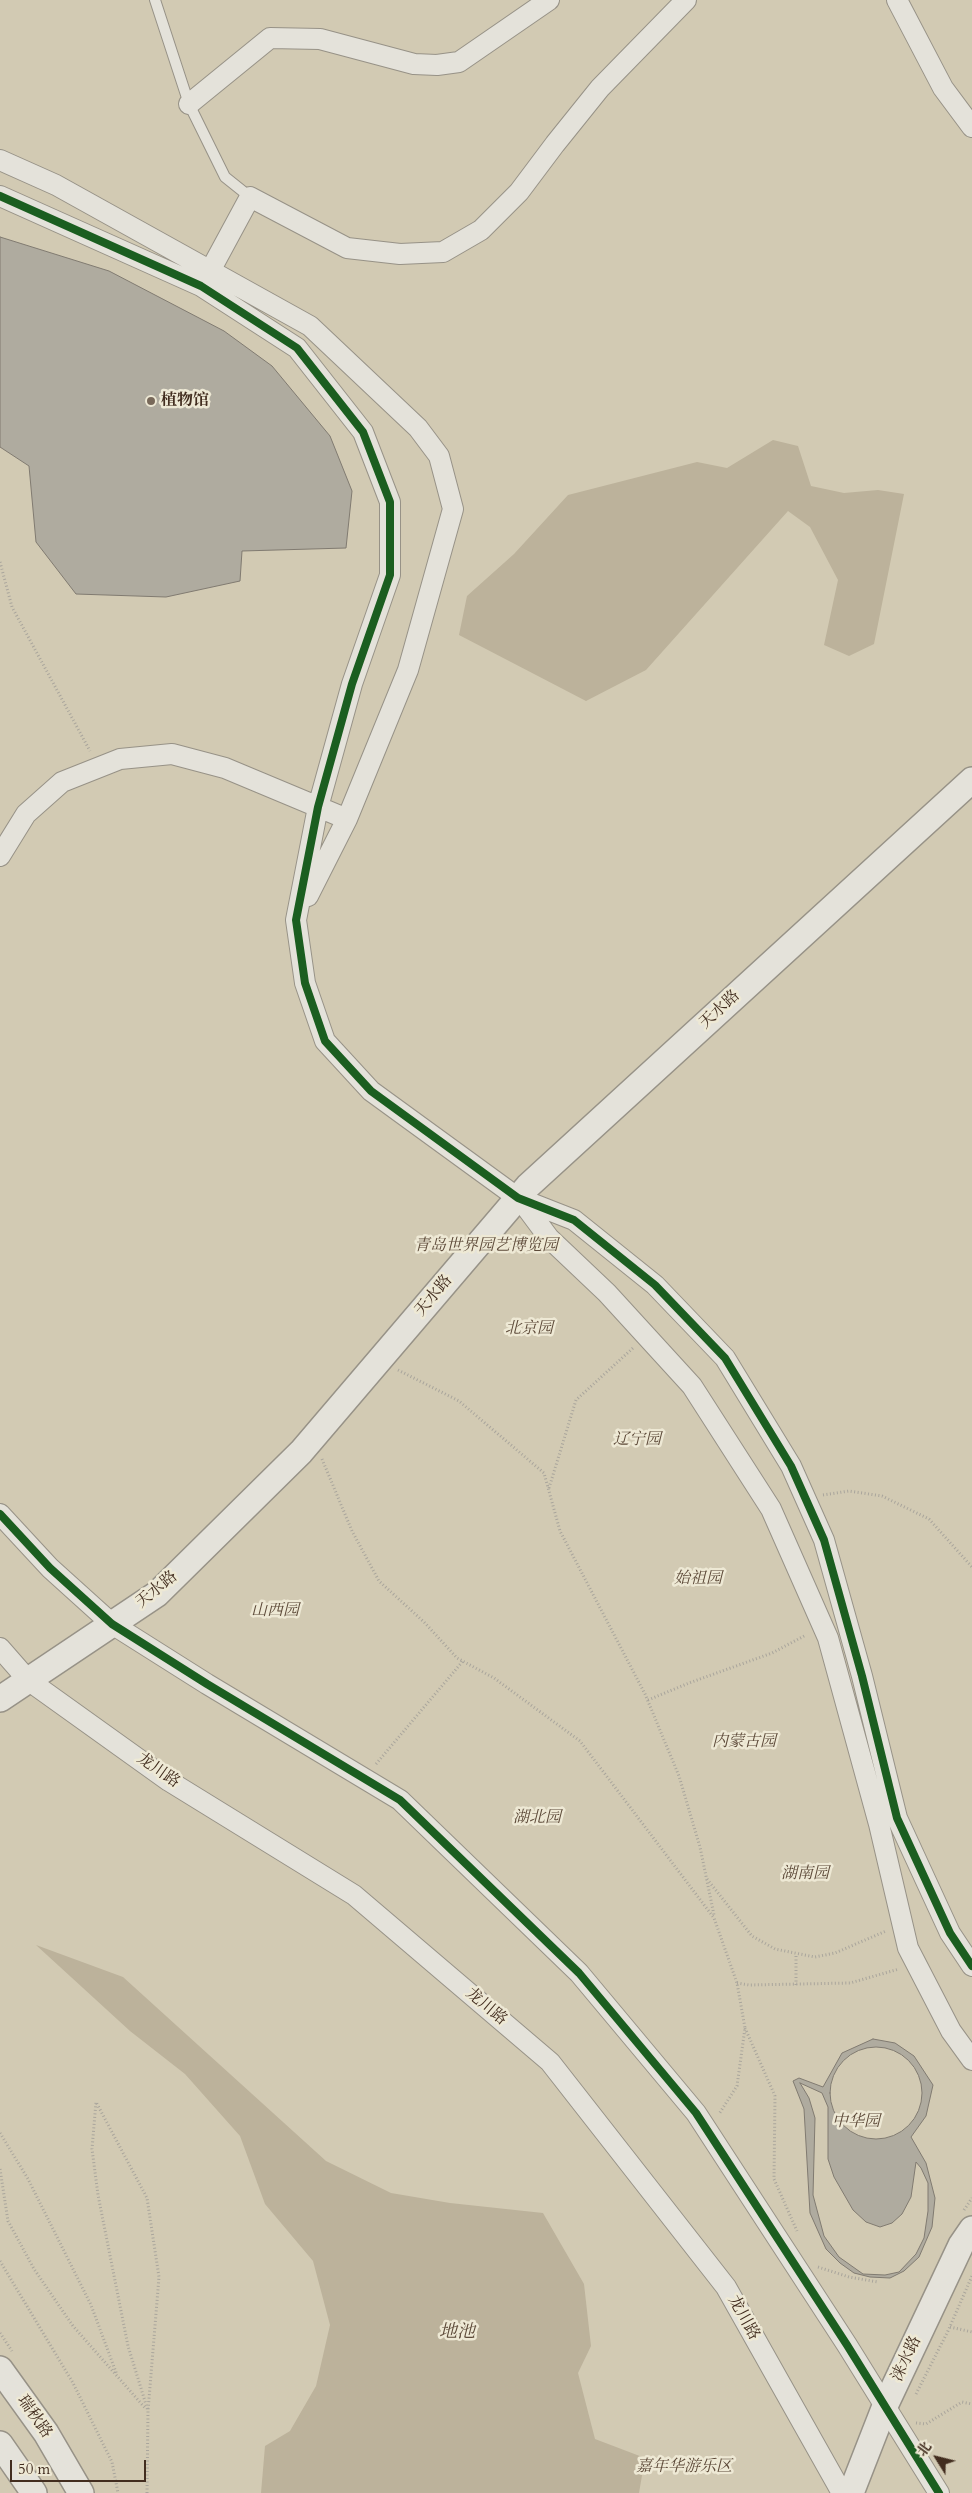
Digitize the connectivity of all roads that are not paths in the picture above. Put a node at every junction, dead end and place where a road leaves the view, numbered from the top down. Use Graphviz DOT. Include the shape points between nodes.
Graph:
graph roads {
  1 [pos="154,0"];
  2 [pos="549,0"];
  3 [pos="686,0"];
  4 [pos="897,0"];
  5 [pos="188,104"];
  6 [pos="972,127"];
  7 [pos="0,160"];
  8 [pos="0,196"];
  9 [pos="250,197"];
  10 [pos="210,271"];
  11 [pos="972,780"];
  12 [pos="318,807"];
  13 [pos="347,819"];
  14 [pos="0,856"];
  15 [pos="296,920"];
  16 [pos="518,1198"];
  17 [pos="0,1514"];
  18 [pos="112,1624"];
  19 [pos="0,1648"];
  20 [pos="28,1680"];
  21 [pos="0,1699"];
  22 [pos="972,1966"];
  23 [pos="972,2060"];
  24 [pos="972,2228"];
  25 [pos="0,2369"];
  26 [pos="885,2406"];
  27 [pos="0,2444"];
  28 [pos="34,2493"];
  29 [pos="81,2493"];
  30 [pos="842,2493"];
  31 [pos="851,2493"];
  32 [pos="939,2493"];
  1 -- 5 [label="lane"];
  2 -- 5 [label="street" via="459,62 437,65 414,64 320,39 270,38"];
  3 -- 9 [label="street" via="600,88 520,192 481,230 443,252 400,254 347,248"];
  4 -- 6 [label="street" via="943,88"];
  5 -- 9 [label="lane" via="225,177"];
  7 -- 10 [label="street" via="56,185"];
  8 -- 12 [label="street" via="200,286 297,348 364,432 390,502 390,574 352,684"];
  9 -- 10 [label="street"];
  10 -- 13 [label="street" via="310,326 418,428 439,456 453,509 408,670"];
  11 -- 16 [label="street, 天水路"];
  12 -- 13 [label="street"];
  12 -- 14 [label="street" via="225,768 172,754 120,759 62,782 26,814"];
  12 -- 15 [label="street"];
  13 -- 15 [label="street"];
  15 -- 16 [label="street" via="305,983 325,1041 371,1091"];
  16 -- 18 [label="street, 天水路" via="313,1439 157,1594"];
  16 -- 22 [label="street" via="574,1220 655,1284 724,1358 791,1466 826,1549 897,1818 950,1933"];
  16 -- 23 [label="street" via="549,1238 607,1293 692,1386 771,1509 828,1638 908,1948 951,2031"];
  17 -- 18 [label="street" via="50,1568"];
  18 -- 20 [label="street, 天水路"];
  18 -- 26 [label="street" via="400,1800 580,1973 696,2113"];
  19 -- 20 [label="street, 龙川路"];
  20 -- 21 [label="street, 天水路"];
  20 -- 30 [label="street, 龙川路" via="170,1780 354,1895 550,2062 726,2287"];
  24 -- 26 [label="street, 涞水路"];
  25 -- 29 [label="street, 瑞秋路" via="46,2433"];
  26 -- 31 [label="street, 涞水路"];
  26 -- 32 [label="street"];
  27 -- 28 [label="street"];
}
